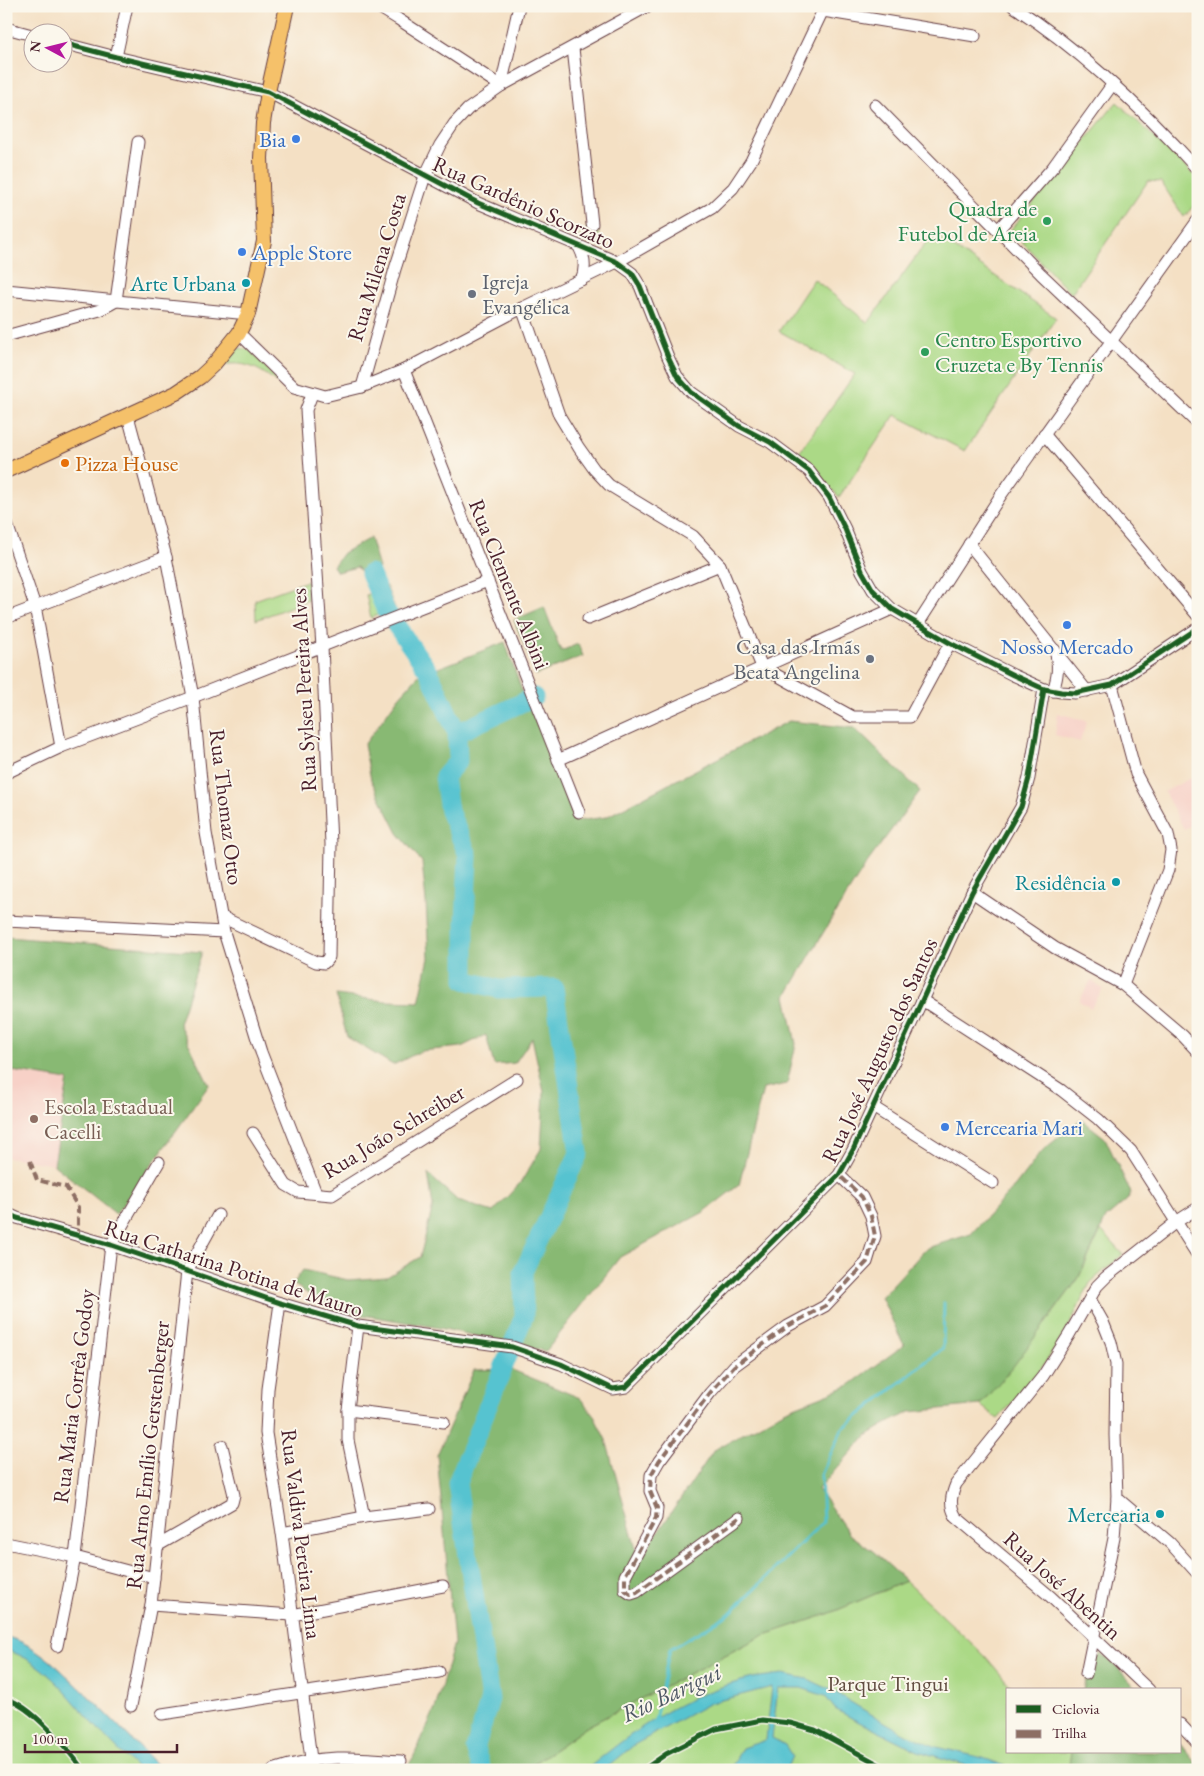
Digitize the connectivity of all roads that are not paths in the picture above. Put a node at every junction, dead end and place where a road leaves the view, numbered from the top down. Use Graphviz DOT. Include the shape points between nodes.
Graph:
graph roads {
  1 [pos="127,6"];
  2 [pos="287,6"];
  3 [pos="377,6"];
  4 [pos="401,6"];
  5 [pos="519,6"];
  6 [pos="648,6"];
  7 [pos="1013,6"];
  8 [pos="824,9"];
  9 [pos="398,19"];
  10 [pos="6,28"];
  11 [pos="22,32"];
  12 [pos="975,36"];
  13 [pos="72,46"];
  14 [pos="573,48"];
  15 [pos="116,57"];
  16 [pos="1112,84"];
  17 [pos="501,86"];
  18 [pos="268,92"];
  19 [pos="875,105"];
  20 [pos="138,142"];
  21 [pos="1198,170"];
  22 [pos="425,176"];
  23 [pos="1198,220"];
  24 [pos="592,224"];
  25 [pos="998,230"];
  26 [pos="580,247"];
  27 [pos="617,262"];
  28 [pos="581,280"];
  29 [pos="6,290"];
  30 [pos="116,301"];
  31 [pos="522,308"];
  32 [pos="248,314"];
  33 [pos="239,333"];
  34 [pos="6,336"];
  35 [pos="1111,340"];
  36 [pos="404,370"];
  37 [pos="362,387"];
  38 [pos="312,394"];
  39 [pos="128,416"];
  40 [pos="1198,424"];
  41 [pos="1044,434"];
  42 [pos="6,471"];
  43 [pos="6,521"];
  44 [pos="969,544"];
  45 [pos="166,557"];
  46 [pos="720,565"];
  47 [pos="488,581"];
  48 [pos="35,606"];
  49 [pos="892,609"];
  50 [pos="1198,616"];
  51 [pos="6,618"];
  52 [pos="588,619"];
  53 [pos="918,624"];
  54 [pos="1198,628"];
  55 [pos="950,643"];
  56 [pos="322,647"];
  57 [pos="1055,649"];
  58 [pos="762,668"];
  59 [pos="1112,685"];
  60 [pos="1048,690"];
  61 [pos="1087,691"];
  62 [pos="193,698"];
  63 [pos="61,747"];
  64 [pos="558,760"];
  65 [pos="6,772"];
  66 [pos="579,812"];
  67 [pos="972,892"];
  68 [pos="222,917"];
  69 [pos="6,921"];
  70 [pos="224,932"];
  71 [pos="1123,985"];
  72 [pos="922,1000"];
  73 [pos="1198,1052"];
  74 [pos="517,1079"];
  75 [pos="873,1107"];
  76 [pos="253,1133"];
  77 [pos="159,1162"];
  78 [pos="840,1175"];
  79 [pos="993,1183"];
  80 [pos="316,1193"];
  81 [pos="1198,1208"];
  82 [pos="6,1213"];
  83 [pos="218,1215"];
  84 [pos="1176,1222"];
  85 [pos="111,1245"];
  86 [pos="1198,1256"];
  87 [pos="187,1271"];
  88 [pos="1090,1299"];
  89 [pos="280,1303"];
  90 [pos="358,1326"];
  91 [pos="626,1387"];
  92 [pos="348,1410"];
  93 [pos="444,1422"];
  94 [pos="222,1446"];
  95 [pos="1117,1498"];
  96 [pos="429,1509"];
  97 [pos="364,1517"];
  98 [pos="739,1518"];
  99 [pos="282,1534"];
  100 [pos="6,1543"];
  101 [pos="157,1546"];
  102 [pos="75,1557"];
  103 [pos="1196,1567"];
  104 [pos="154,1578"];
  105 [pos="443,1586"];
  106 [pos="151,1605"];
  107 [pos="292,1615"];
  108 [pos="1095,1637"];
  109 [pos="57,1646"];
  110 [pos="439,1672"];
  111 [pos="1086,1674"];
  112 [pos="1147,1688"];
  113 [pos="303,1694"];
  114 [pos="131,1706"];
  115 [pos="162,1714"];
  116 [pos="1182,1726"];
  117 [pos="1198,1743"];
  118 [pos="401,1761"];
  119 [pos="311,1764"];
  120 [pos="273,1770"];
  1 -- 15 [label="street"];
  2 -- 18 [label="main road"];
  3 -- 9 [label="street"];
  4 -- 9 [label="street"];
  5 -- 17 [label="street"];
  6 -- 14 [label="street, Rua Milena Costa"];
  7 -- 16 [label="street" via="1044,26"];
  8 -- 12 [label="street"];
  8 -- 27 [label="street" via="750,161 733,188 712,208"];
  9 -- 17 [label="street"];
  10 -- 11 [label="street"];
  13 -- 15 [label="street, Rua Gardênio Scorzato"];
  14 -- 17 [label="street, Rua Milena Costa"];
  14 -- 24 [label="street"];
  15 -- 18 [label="street, Rua Gardênio Scorzato"];
  16 -- 21 [label="street"];
  16 -- 25 [label="street" via="1053,167"];
  17 -- 22 [label="street, Rua Milena Costa" via="468,109 454,124"];
  18 -- 22 [label="street, Rua Gardênio Scorzato"];
  18 -- 32 [label="main road" via="261,158 264,241"];
  19 -- 25 [label="street"];
  20 -- 30 [label="street"];
  22 -- 26 [label="street, Rua Gardênio Scorzato"];
  22 -- 37 [label="street, Rua Milena Costa"];
  23 -- 35 [label="street"];
  25 -- 35 [label="street"];
  26 -- 27 [label="street, Rua Gardênio Scorzato"];
  26 -- 28 [label="street" via="584,262"];
  27 -- 28 [label="street"];
  27 -- 49 [label="street, Rua Gardênio Scorzato" via="632,273 640,286 677,376 691,392 809,471 829,497 873,590"];
  28 -- 31 [label="street"];
  29 -- 30 [label="street"];
  30 -- 32 [label="street"];
  30 -- 34 [label="street" via="100,310"];
  31 -- 36 [label="street"];
  31 -- 46 [label="street" via="559,415 594,468 609,484 693,536"];
  32 -- 33 [label="main road"];
  33 -- 38 [label="street" via="294,387"];
  33 -- 39 [label="main road" via="200,377 176,393"];
  35 -- 40 [label="street"];
  35 -- 41 [label="street"];
  36 -- 37 [label="street"];
  36 -- 47 [label="street, Rua Clemente Albini"];
  37 -- 38 [label="street" via="325,396"];
  38 -- 56 [label="street, Rua Sylseu Pereira Alves" via="306,410"];
  39 -- 42 [label="main road"];
  39 -- 45 [label="street, Rua Thomaz Otto"];
  41 -- 44 [label="street"];
  41 -- 50 [label="street"];
  43 -- 48 [label="street"];
  44 -- 53 [label="street"];
  44 -- 57 [label="street"];
  45 -- 48 [label="street"];
  45 -- 62 [label="street, Rua Thomaz Otto"];
  46 -- 52 [label="street"];
  46 -- 58 [label="street"];
  47 -- 56 [label="street"];
  47 -- 64 [label="street, Rua Clemente Albini"];
  48 -- 51 [label="street"];
  48 -- 63 [label="street"];
  49 -- 53 [label="street, Rua Gardênio Scorzato"];
  49 -- 58 [label="street"];
  53 -- 55 [label="street, Rua Gardênio Scorzato"];
  54 -- 59 [label="street, Rua Gardênio Scorzato"];
  55 -- 58 [label="street" via="910,717 853,717"];
  55 -- 60 [label="street, Rua Gardênio Scorzato"];
  56 -- 62 [label="street"];
  56 -- 68 [label="street, Rua Sylseu Pereira Alves" via="331,844 329,957 324,963 316,962"];
  57 -- 60 [label="street, Rua José Augusto dos Santos" via="1058,678"];
  57 -- 61 [label="street"];
  58 -- 64 [label="street"];
  59 -- 61 [label="street, Rua Gardênio Scorzato"];
  59 -- 71 [label="street" via="1136,774 1168,834 1171,850 1168,870"];
  60 -- 61 [label="street, Rua Gardênio Scorzato"];
  60 -- 67 [label="street, Rua José Augusto dos Santos" via="1021,806"];
  62 -- 63 [label="street"];
  62 -- 68 [label="street, Rua Thomaz Otto" via="206,833"];
  63 -- 65 [label="street"];
  64 -- 66 [label="street, Rua Clemente Albini"];
  67 -- 71 [label="street" via="1055,948"];
  67 -- 72 [label="street, Rua José Augusto dos Santos"];
  68 -- 70 [label="street, Rua Thomaz Otto"];
  69 -- 70 [label="street"];
  70 -- 80 [label="street, Rua Thomaz Otto" via="261,1052"];
  71 -- 73 [label="street"];
  72 -- 75 [label="street, Rua José Augusto dos Santos"];
  72 -- 84 [label="street" via="1061,1090 1098,1119 1130,1151"];
  74 -- 80 [label="street, Rua João Schreiber" via="332,1196"];
  75 -- 78 [label="street, Rua José Augusto dos Santos"];
  75 -- 79 [label="street"];
  76 -- 80 [label="street, Rua João Schreiber" via="286,1185 298,1192"];
  77 -- 85 [label="street, Rua Maria Corrêa Godoy"];
  78 -- 91 [label="street, Rua José Augusto dos Santos"];
  78 -- 98 [label="street" via="862,1197 870,1216 875,1236 867,1262 825,1306 788,1326 734,1366 659,1461 652,1475 650,1491 657,1508 656,1518 625,1576 625,1590 631,1594 637,1592"];
  81 -- 84 [label="street"];
  82 -- 85 [label="street, Rua Catharina Potina de Mauro"];
  83 -- 87 [label="street, Rua Arno Emílio Gerstenberger"];
  84 -- 86 [label="street"];
  84 -- 88 [label="street" via="1106,1276"];
  85 -- 87 [label="street, Rua Catharina Potina de Mauro"];
  85 -- 102 [label="street, Rua Maria Corrêa Godoy"];
  87 -- 89 [label="street, Rua Catharina Potina de Mauro"];
  87 -- 101 [label="street, Rua Arno Emílio Gerstenberger"];
  88 -- 95 [label="street" via="1111,1342 1116,1364"];
  88 -- 108 [label="street, Rua José Abentin" via="1043,1376 956,1484 950,1497 956,1517"];
  89 -- 90 [label="street, Rua Catharina Potina de Mauro"];
  89 -- 99 [label="street, Rua Valdiva Pereira Lima" via="268,1389 266,1433"];
  90 -- 91 [label="street, Rua Catharina Potina de Mauro" via="512,1348 561,1364 613,1389"];
  90 -- 92 [label="street"];
  92 -- 93 [label="street"];
  92 -- 97 [label="street" via="348,1440"];
  94 -- 101 [label="street" via="234,1495 232,1504"];
  95 -- 103 [label="street"];
  95 -- 108 [label="street" via="1114,1538"];
  96 -- 97 [label="street"];
  97 -- 99 [label="street"];
  99 -- 107 [label="street, Rua Valdiva Pereira Lima"];
  100 -- 102 [label="street"];
  101 -- 104 [label="street, Rua Arno Emílio Gerstenberger"];
  102 -- 104 [label="street"];
  102 -- 109 [label="street, Rua Maria Corrêa Godoy"];
  104 -- 106 [label="street, Rua Arno Emílio Gerstenberger"];
  105 -- 107 [label="street"];
  106 -- 107 [label="street"];
  106 -- 114 [label="street, Rua Arno Emílio Gerstenberger"];
  107 -- 113 [label="street, Rua Valdiva Pereira Lima"];
  108 -- 111 [label="street"];
  108 -- 112 [label="street, Rua José Abentin"];
  110 -- 113 [label="street"];
  113 -- 115 [label="street"];
  113 -- 119 [label="street, Rua Valdiva Pereira Lima"];
  116 -- 117 [label="street"];
  118 -- 119 [label="street" via="357,1757"];
  119 -- 120 [label="street"];
}
